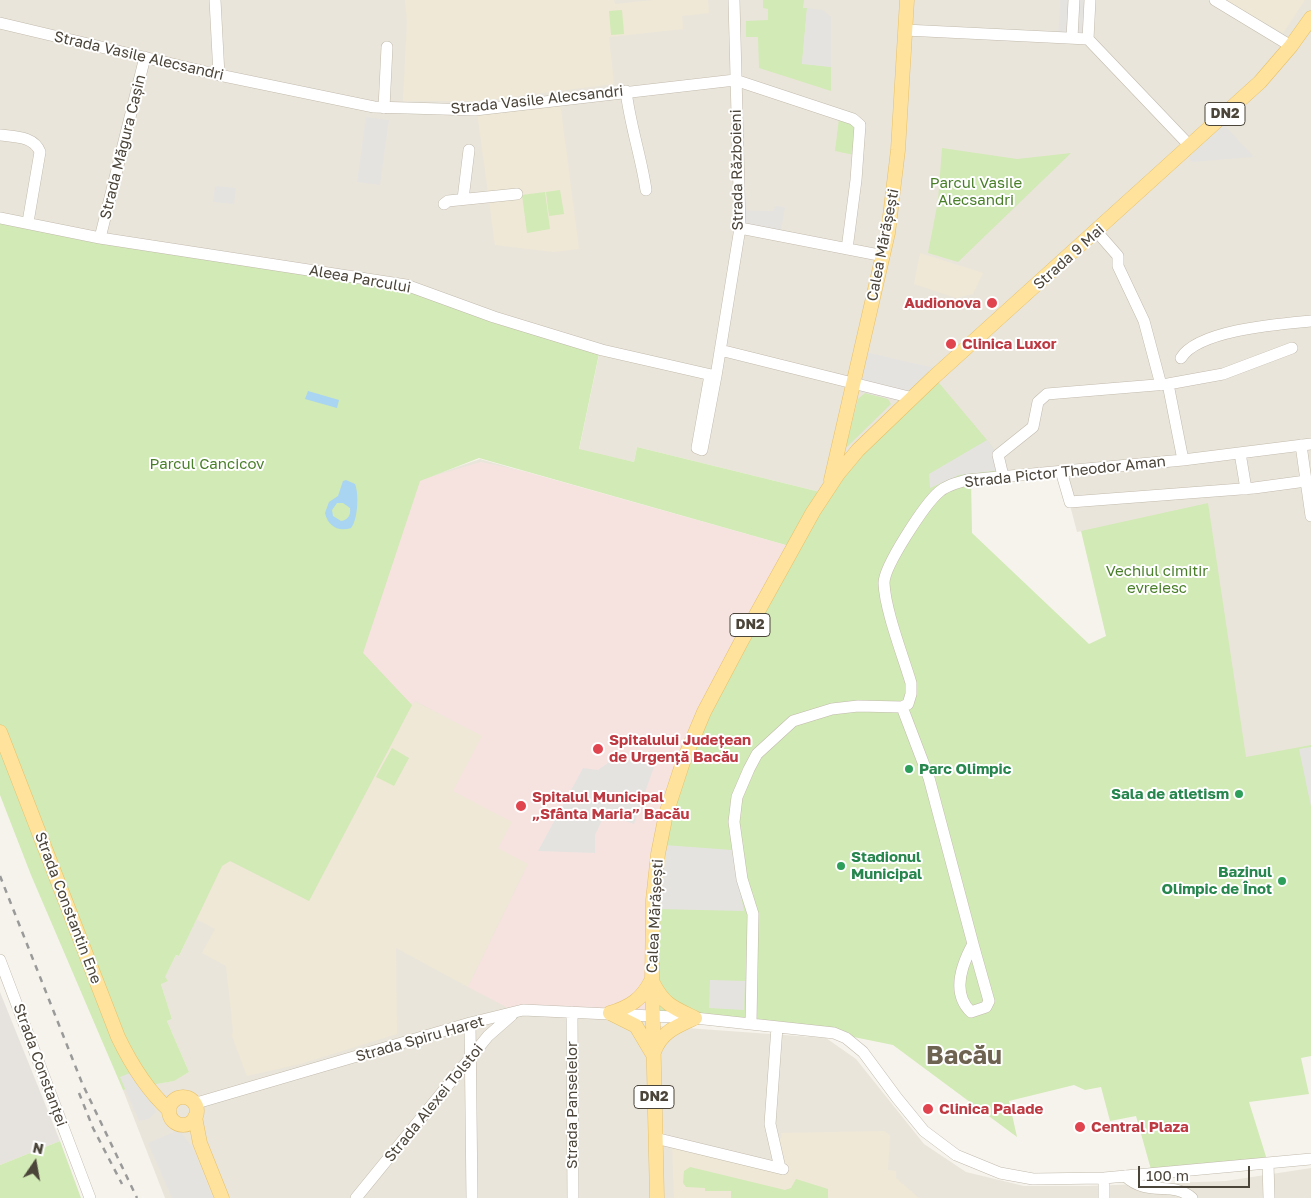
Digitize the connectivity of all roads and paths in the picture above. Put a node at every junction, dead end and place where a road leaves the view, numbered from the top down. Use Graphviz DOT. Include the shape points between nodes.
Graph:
graph roads {
  1 [pos="215,0"];
  2 [pos="734,0"];
  3 [pos="907,0"];
  4 [pos="1074,0"];
  5 [pos="1090,0"];
  6 [pos="1215,0"];
  7 [pos="1310,20"];
  8 [pos="0,23"];
  9 [pos="905,30"];
  10 [pos="1072,38"];
  11 [pos="1088,39"];
  12 [pos="1291,46"];
  13 [pos="387,48"];
  14 [pos="146,57"];
  15 [pos="218,75"];
  16 [pos="735,80"];
  17 [pos="626,91"];
  18 [pos="384,108"];
  19 [pos="0,135"];
  20 [pos="1190,146"];
  21 [pos="469,150"];
  22 [pos="646,190"];
  23 [pos="517,194"];
  24 [pos="463,199"];
  25 [pos="444,204"];
  26 [pos="0,218"];
  27 [pos="28,222"];
  28 [pos="740,228"];
  29 [pos="1097,232"];
  30 [pos="100,238"];
  31 [pos="847,248"];
  32 [pos="884,256"];
  33 [pos="1311,321"];
  34 [pos="1292,348"];
  35 [pos="720,350"];
  36 [pos="1180,358"];
  37 [pos="713,376"];
  38 [pos="854,382"];
  39 [pos="1164,384"];
  40 [pos="914,398"];
  41 [pos="1306,445"];
  42 [pos="1240,453"];
  43 [pos="1183,460"];
  44 [pos="1061,471"];
  45 [pos="1003,476"];
  46 [pos="1306,481"];
  47 [pos="1246,489"];
  48 [pos="827,490"];
  49 [pos="1311,516"];
  50 [pos="902,707"];
  51 [pos="0,732"];
  52 [pos="973,944"];
  53 [pos="0,960"];
  54 [pos="652,980"];
  55 [pos="516,1012"];
  56 [pos="572,1012"];
  57 [pos="610,1014"];
  58 [pos="652,1015"];
  59 [pos="695,1018"];
  60 [pos="470,1023"];
  61 [pos="752,1023"];
  62 [pos="777,1027"];
  63 [pos="653,1056"];
  64 [pos="471,1058"];
  65 [pos="193,1102"];
  66 [pos="173,1104"];
  67 [pos="195,1118"];
  68 [pos="181,1124"];
  69 [pos="655,1138"];
  70 [pos="200,1143"];
  71 [pos="1311,1159"];
  72 [pos="1268,1163"];
  73 [pos="1125,1176"];
  74 [pos="1104,1178"];
  75 [pos="90,1198"];
  76 [pos="222,1198"];
  77 [pos="356,1198"];
  78 [pos="472,1198"];
  79 [pos="573,1198"];
  80 [pos="657,1198"];
  81 [pos="1104,1198"];
  82 [pos="1192,1198"];
  83 [pos="1269,1198"];
  1 -- 15 [label="street"];
  2 -- 16 [label="street, Strada Războieni"];
  3 -- 9 [label="main road, Calea Mărășești"];
  4 -- 10 [label="street"];
  5 -- 11 [label="street"];
  6 -- 12 [label="street"];
  7 -- 12 [label="main road, Strada 9 Mai / DN2"];
  8 -- 14 [label="street, Strada Vasile Alecsandri"];
  9 -- 10 [label="street"];
  9 -- 32 [label="main road, Calea Mărășești" via="898,157"];
  10 -- 11 [label="street"];
  11 -- 20 [label="street"];
  12 -- 20 [label="main road, Strada 9 Mai / DN2" via="1260,82"];
  13 -- 18 [label="street"];
  14 -- 15 [label="street, Strada Vasile Alecsandri"];
  14 -- 30 [label="street, Strada Măgura Cașin"];
  15 -- 18 [label="street, Strada Vasile Alecsandri"];
  16 -- 17 [label="street, Strada Vasile Alecsandri"];
  16 -- 28 [label="street, Strada Războieni"];
  16 -- 31 [label="street, Strada Vasile Alecsandri" via="853,118 860,124"];
  17 -- 18 [label="street, Strada Vasile Alecsandri" via="475,110"];
  17 -- 22 [label="street" via="630,126"];
  19 -- 27 [label="street" via="35,142 40,152"];
  20 -- 29 [label="main road, Strada 9 Mai / DN2"];
  21 -- 24 [label="street"];
  23 -- 24 [label="street"];
  24 -- 25 [label="street"];
  26 -- 27 [label="street, Aleea Parcului"];
  27 -- 30 [label="street, Aleea Parcului"];
  28 -- 31 [label="street"];
  28 -- 35 [label="street, Strada Războieni"];
  29 -- 39 [label="street" via="1118,256 1118,266 1144,321"];
  29 -- 40 [label="main road, Strada 9 Mai / DN2"];
  30 -- 37 [label="street, Aleea Parcului" via="406,285 494,317 602,350"];
  31 -- 32 [label="street"];
  32 -- 38 [label="main road, Calea Mărășești"];
  33 -- 36 [label="street" via="1229,333 1193,345"];
  34 -- 39 [label="street" via="1223,374"];
  35 -- 37 [label="street"];
  35 -- 38 [label="street"];
  37 -- 37 [label="street" via="698,450 703,449"];
  38 -- 40 [label="street"];
  38 -- 48 [label="main road, Calea Mărășești"];
  39 -- 43 [label="street"];
  39 -- 45 [label="street" via="1047,394 1038,402 1033,427 998,455"];
  40 -- 48 [label="main road, Strada 9 Mai / DN2" via="858,450"];
  41 -- 42 [label="street, Strada Pictor Theodor Aman"];
  41 -- 46 [label="street"];
  42 -- 43 [label="street, Strada Pictor Theodor Aman"];
  42 -- 47 [label="street"];
  43 -- 44 [label="street, Strada Pictor Theodor Aman"];
  44 -- 45 [label="street, Strada Pictor Theodor Aman"];
  44 -- 47 [label="street" via="1070,502"];
  45 -- 50 [label="street, Strada Pictor Theodor Aman" via="958,482 941,491 924,508 890,564 884,581 885,589 911,683 908,704"];
  46 -- 47 [label="street"];
  46 -- 49 [label="street"];
  48 -- 54 [label="main road, Calea Mărășești / DN2" via="732,660 694,733 683,762 666,814 658,854 653,900"];
  50 -- 52 [label="street" via="928,778"];
  50 -- 61 [label="street" via="832,709 793,721 757,754 749,769 737,797 734,822 742,879 753,914"];
  51 -- 66 [label="main road, Strada Constantin Ene" via="118,1037 143,1079"];
  52 -- 52 [label="street" via="962,964 960,976 962,995 971,1012 986,1007 989,1001"];
  53 -- 75 [label="street, Strada Constanței"];
  54 -- 57 [label="main road" via="634,1003"];
  54 -- 58 [label="main road, Calea Mărășești / DN2"];
  54 -- 59 [label="main road" via="667,1005"];
  55 -- 56 [label="street, Strada Spiru Haret"];
  55 -- 60 [label="street, Strada Spiru Haret"];
  55 -- 64 [label="street, Strada Alexei Tolstoi"];
  56 -- 57 [label="street, Strada Spiru Haret"];
  56 -- 79 [label="street, Strada Panselelor"];
  57 -- 58 [label="street, Strada Spiru Haret"];
  57 -- 63 [label="main road" via="636,1026"];
  58 -- 59 [label="street, Strada Spiru Haret"];
  58 -- 63 [label="main road, Calea Mărășești / DN2"];
  59 -- 61 [label="street, Strada Spiru Haret"];
  59 -- 63 [label="main road" via="668,1031 660,1039"];
  60 -- 64 [label="street"];
  60 -- 65 [label="street, Strada Spiru Haret"];
  61 -- 62 [label="street, Strada Spiru Haret"];
  62 -- 69 [label="street" via="770,1124 782,1169"];
  62 -- 74 [label="street, Strada Spiru Haret" via="834,1033 855,1044 924,1131 977,1165 1024,1179"];
  63 -- 69 [label="main road, Calea Mărășești / DN2"];
  64 -- 77 [label="street, Strada Alexei Tolstoi"];
  64 -- 78 [label="street"];
  65 -- 66 [label="main road" via="186,1098"];
  65 -- 67 [label="main road" via="197,1112"];
  66 -- 68 [label="main road" via="171,1118"];
  67 -- 68 [label="main road"];
  67 -- 70 [label="main road"];
  68 -- 70 [label="main road"];
  69 -- 80 [label="main road, Calea Mărășești / DN2"];
  70 -- 76 [label="main road"];
  71 -- 72 [label="street, Strada Spiru Haret"];
  72 -- 73 [label="street, Strada Spiru Haret"];
  72 -- 83 [label="street"];
  73 -- 74 [label="street, Strada Spiru Haret"];
  73 -- 82 [label="street" via="1138,1190 1152,1194 1188,1194"];
  74 -- 81 [label="street"];
}
